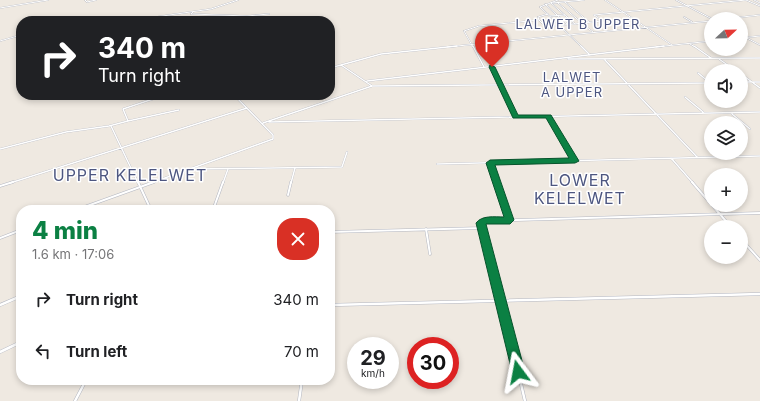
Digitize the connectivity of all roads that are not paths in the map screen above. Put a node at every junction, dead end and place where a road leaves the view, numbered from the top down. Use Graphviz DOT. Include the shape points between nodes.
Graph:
graph roads {
  1 [pos="48,0"];
  2 [pos="85,0"];
  3 [pos="96,0"];
  4 [pos="238,0"];
  5 [pos="558,0"];
  6 [pos="584,0"];
  7 [pos="605,0"];
  8 [pos="676,0"];
  9 [pos="711,0"];
  10 [pos="746,0"];
  11 [pos="754,0"];
  12 [pos="557,2"];
  13 [pos="565,2"];
  14 [pos="760,2"];
  15 [pos="550,3"];
  16 [pos="717,3"];
  17 [pos="544,4"];
  18 [pos="686,5"];
  19 [pos="760,6"];
  20 [pos="0,8"];
  21 [pos="203,10"];
  22 [pos="623,12"];
  23 [pos="269,14"];
  24 [pos="548,14"];
  25 [pos="571,14"];
  26 [pos="578,14"];
  27 [pos="564,15"];
  28 [pos="760,15"];
  29 [pos="162,16"];
  30 [pos="550,16"];
  31 [pos="557,16"];
  32 [pos="704,16"];
  33 [pos="748,16"];
  34 [pos="684,17"];
  35 [pos="538,20"];
  36 [pos="704,21"];
  37 [pos="693,22"];
  38 [pos="590,23"];
  39 [pos="575,24"];
  40 [pos="582,24"];
  41 [pos="568,25"];
  42 [pos="560,26"];
  43 [pos="645,27"];
  44 [pos="593,32"];
  45 [pos="569,35"];
  46 [pos="16,36"];
  47 [pos="760,36"];
  48 [pos="748,37"];
  49 [pos="748,38"];
  50 [pos="0,41"];
  51 [pos="704,42"];
  52 [pos="689,44"];
  53 [pos="471,45"];
  54 [pos="672,45"];
  55 [pos="760,45"];
  56 [pos="590,55"];
  57 [pos="563,58"];
  58 [pos="711,58"];
  59 [pos="718,58"];
  60 [pos="760,58"];
  61 [pos="604,59"];
  62 [pos="726,64"];
  63 [pos="341,65"];
  64 [pos="335,67"];
  65 [pos="484,67"];
  66 [pos="492,67"];
  67 [pos="698,73"];
  68 [pos="704,78"];
  69 [pos="748,79"];
  70 [pos="366,81"];
  71 [pos="748,82"];
  72 [pos="752,82"];
  73 [pos="760,82"];
  74 [pos="704,83"];
  75 [pos="627,84"];
  76 [pos="500,85"];
  77 [pos="372,86"];
  78 [pos="760,88"];
  79 [pos="684,97"];
  80 [pos="335,99"];
  81 [pos="150,100"];
  82 [pos="238,100"];
  83 [pos="332,100"];
  84 [pos="247,108"];
  85 [pos="179,110"];
  86 [pos="760,112"];
  87 [pos="704,113"];
  88 [pos="731,113"];
  89 [pos="656,114"];
  90 [pos="548,116"];
  91 [pos="516,117"];
  92 [pos="128,121"];
  93 [pos="269,122"];
  94 [pos="262,123"];
  95 [pos="109,126"];
  96 [pos="750,129"];
  97 [pos="121,148"];
  98 [pos="0,149"];
  99 [pos="347,152"];
  100 [pos="760,156"];
  101 [pos="697,157"];
  102 [pos="671,158"];
  103 [pos="575,161"];
  104 [pos="490,163"];
  105 [pos="437,164"];
  106 [pos="295,168"];
  107 [pos="191,169"];
  108 [pos="228,169"];
  109 [pos="0,186"];
  110 [pos="139,187"];
  111 [pos="288,195"];
  112 [pos="704,197"];
  113 [pos="90,205"];
  114 [pos="148,205"];
  115 [pos="215,205"];
  116 [pos="760,213"];
  117 [pos="720,214"];
  118 [pos="510,220"];
  119 [pos="725,220"];
  120 [pos="482,228"];
  121 [pos="426,229"];
  122 [pos="16,232"];
  123 [pos="335,232"];
  124 [pos="0,238"];
  125 [pos="748,247"];
  126 [pos="430,254"];
  127 [pos="760,260"];
  128 [pos="760,294"];
  129 [pos="16,298"];
  130 [pos="501,299"];
  131 [pos="0,305"];
  132 [pos="335,305"];
  133 [pos="16,344"];
  134 [pos="0,352"];
  135 [pos="83,385"];
  136 [pos="301,385"];
  137 [pos="75,401"];
  138 [pos="299,401"];
  139 [pos="525,401"];
  1 -- 20 [label="street"];
  2 -- 3 [label="street"];
  4 -- 21 [label="street"];
  5 -- 15 [label="street"];
  6 -- 13 [label="street"];
  7 -- 22 [label="street"];
  8 -- 18 [label="street"];
  9 -- 16 [label="street"];
  10 -- 16 [label="street"];
  10 -- 19 [label="street"];
  11 -- 14 [label="street"];
  12 -- 13 [label="street"];
  12 -- 15 [label="street"];
  12 -- 25 [label="street"];
  13 -- 26 [label="street"];
  15 -- 17 [label="street"];
  15 -- 27 [label="street"];
  16 -- 18 [label="street"];
  17 -- 24 [label="street" via="540,7"];
  17 -- 31 [label="street"];
  18 -- 22 [label="street"];
  18 -- 32 [label="street"];
  21 -- 23 [label="street" via="191,14"];
  21 -- 29 [label="street"];
  22 -- 38 [label="street" via="595,15 602,22"];
  22 -- 43 [label="street"];
  24 -- 30 [label="street"];
  24 -- 35 [label="street" via="538,17"];
  25 -- 26 [label="street"];
  25 -- 40 [label="street"];
  26 -- 38 [label="street"];
  27 -- 31 [label="street"];
  27 -- 39 [label="street"];
  28 -- 33 [label="street"];
  30 -- 31 [label="street"];
  30 -- 42 [label="street"];
  31 -- 41 [label="street"];
  34 -- 37 [label="street"];
  35 -- 42 [label="street" via="546,27"];
  35 -- 53 [label="street" via="479,26 464,31"];
  36 -- 37 [label="street"];
  37 -- 43 [label="street"];
  38 -- 40 [label="street"];
  39 -- 40 [label="street"];
  39 -- 41 [label="street"];
  40 -- 44 [label="street"];
  41 -- 42 [label="street"];
  42 -- 45 [label="street"];
  43 -- 44 [label="street"];
  43 -- 54 [label="street"];
  44 -- 45 [label="street"];
  45 -- 53 [label="street"];
  45 -- 56 [label="street"];
  46 -- 50 [label="street"];
  47 -- 48 [label="street"];
  49 -- 55 [label="street"];
  51 -- 52 [label="street"];
  52 -- 54 [label="street"];
  52 -- 58 [label="street"];
  53 -- 63 [label="street" via="381,54"];
  53 -- 65 [label="street"];
  54 -- 56 [label="street"];
  56 -- 57 [label="street"];
  57 -- 61 [label="street"];
  57 -- 66 [label="street"];
  58 -- 59 [label="street"];
  58 -- 61 [label="street"];
  59 -- 60 [label="street"];
  59 -- 62 [label="street"];
  61 -- 75 [label="street"];
  63 -- 64 [label="street"];
  63 -- 70 [label="street"];
  65 -- 66 [label="street"];
  65 -- 70 [label="street"];
  66 -- 76 [label="street"];
  67 -- 68 [label="street"];
  69 -- 72 [label="street"];
  70 -- 77 [label="street"];
  71 -- 72 [label="street"];
  72 -- 73 [label="street"];
  72 -- 78 [label="street"];
  74 -- 75 [label="street"];
  75 -- 76 [label="street"];
  75 -- 89 [label="street"];
  76 -- 77 [label="street"];
  76 -- 91 [label="street"];
  77 -- 80 [label="street"];
  79 -- 87 [label="street"];
  81 -- 92 [label="street" via="123,109"];
  82 -- 84 [label="street"];
  83 -- 93 [label="street"];
  84 -- 94 [label="street"];
  84 -- 97 [label="street"];
  85 -- 92 [label="street"];
  86 -- 88 [label="street"];
  87 -- 88 [label="street"];
  87 -- 89 [label="street"];
  88 -- 96 [label="street"];
  89 -- 90 [label="street"];
  89 -- 101 [label="street"];
  90 -- 91 [label="street"];
  90 -- 103 [label="street"];
  91 -- 93 [label="street"];
  92 -- 95 [label="street"];
  93 -- 94 [label="street"];
  94 -- 107 [label="street" via="273,135 273,139"];
  95 -- 97 [label="street"];
  95 -- 98 [label="street" via="66,132"];
  97 -- 109 [label="street"];
  97 -- 110 [label="street"];
  99 -- 106 [label="street" via="343,166"];
  100 -- 101 [label="street"];
  101 -- 102 [label="street"];
  102 -- 103 [label="street"];
  102 -- 112 [label="street"];
  103 -- 104 [label="street"];
  104 -- 105 [label="street"];
  104 -- 118 [label="street"];
  106 -- 108 [label="street"];
  106 -- 111 [label="street"];
  107 -- 108 [label="street"];
  107 -- 110 [label="street"];
  108 -- 115 [label="street"];
  110 -- 113 [label="street"];
  110 -- 114 [label="street"];
  116 -- 117 [label="street"];
  117 -- 118 [label="street"];
  117 -- 119 [label="street"];
  118 -- 120 [label="street" via="484,221 481,223"];
  120 -- 121 [label="street"];
  120 -- 130 [label="street"];
  121 -- 123 [label="street"];
  121 -- 126 [label="street"];
  122 -- 124 [label="street"];
  125 -- 127 [label="street"];
  128 -- 130 [label="street"];
  129 -- 131 [label="street"];
  130 -- 132 [label="street"];
  130 -- 139 [label="street"];
  133 -- 134 [label="street"];
  135 -- 137 [label="street"];
  136 -- 138 [label="street"];
}
